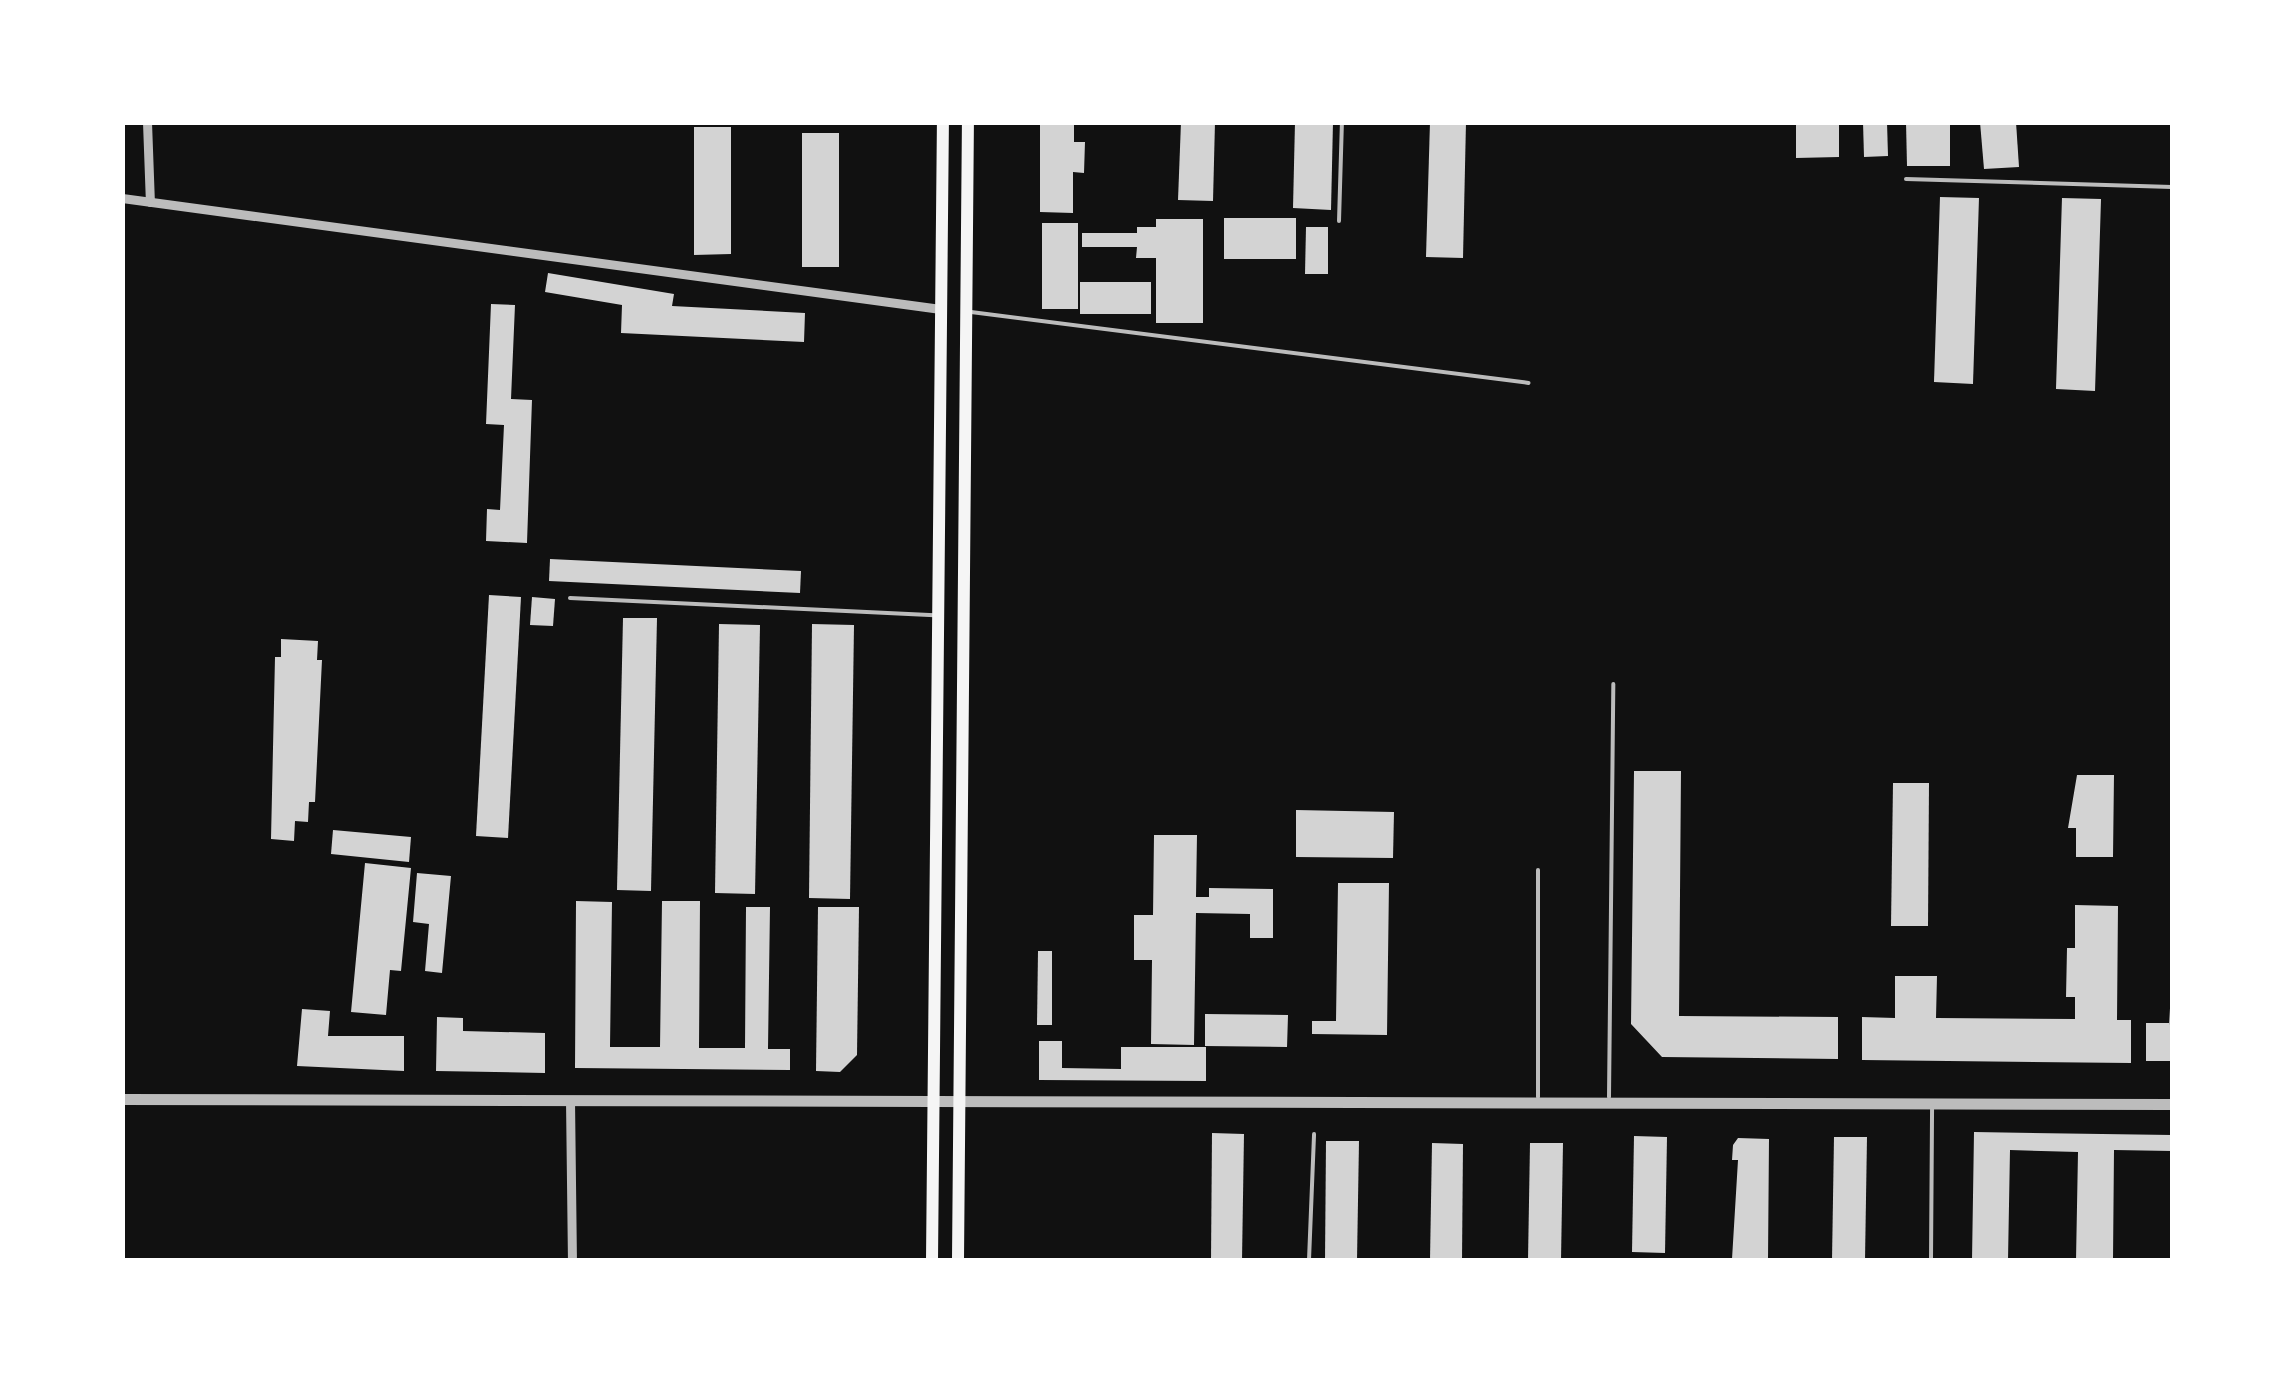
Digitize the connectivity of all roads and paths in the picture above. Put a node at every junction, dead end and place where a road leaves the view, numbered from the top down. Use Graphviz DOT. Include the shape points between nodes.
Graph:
graph roads {
  1 [pos="147,122"];
  2 [pos="942,122"];
  3 [pos="968,122"];
  4 [pos="1342,122"];
  5 [pos="1906,178"];
  6 [pos="2172,187"];
  7 [pos="122,198"];
  8 [pos="150,202"];
  9 [pos="1339,220"];
  10 [pos="941,309"];
  11 [pos="966,312"];
  12 [pos="1529,383"];
  13 [pos="570,598"];
  14 [pos="938,615"];
  15 [pos="1613,684"];
  16 [pos="1538,870"];
  17 [pos="122,1099"];
  18 [pos="570,1100"];
  19 [pos="934,1101"];
  20 [pos="959,1101"];
  21 [pos="1538,1102"];
  22 [pos="1609,1102"];
  23 [pos="1932,1103"];
  24 [pos="2172,1104"];
  25 [pos="1314,1134"];
  26 [pos="572,1260"];
  27 [pos="932,1260"];
  28 [pos="958,1260"];
  29 [pos="1309,1260"];
  30 [pos="1931,1260"];
  1 -- 8 [label="street"];
  2 -- 10 [label="main road"];
  3 -- 11 [label="main road"];
  4 -- 9 [label="lane"];
  5 -- 6 [label="lane"];
  7 -- 8 [label="street"];
  8 -- 10 [label="street"];
  10 -- 14 [label="main road"];
  11 -- 12 [label="lane"];
  11 -- 20 [label="main road"];
  13 -- 14 [label="lane"];
  14 -- 19 [label="main road"];
  15 -- 22 [label="lane"];
  16 -- 21 [label="lane"];
  17 -- 18 [label="street"];
  18 -- 19 [label="street"];
  18 -- 26 [label="street"];
  19 -- 20 [label="street"];
  19 -- 27 [label="main road"];
  20 -- 21 [label="street"];
  20 -- 28 [label="main road"];
  21 -- 22 [label="street"];
  22 -- 23 [label="street"];
  23 -- 24 [label="street"];
  23 -- 30 [label="lane"];
  25 -- 29 [label="lane"];
}
